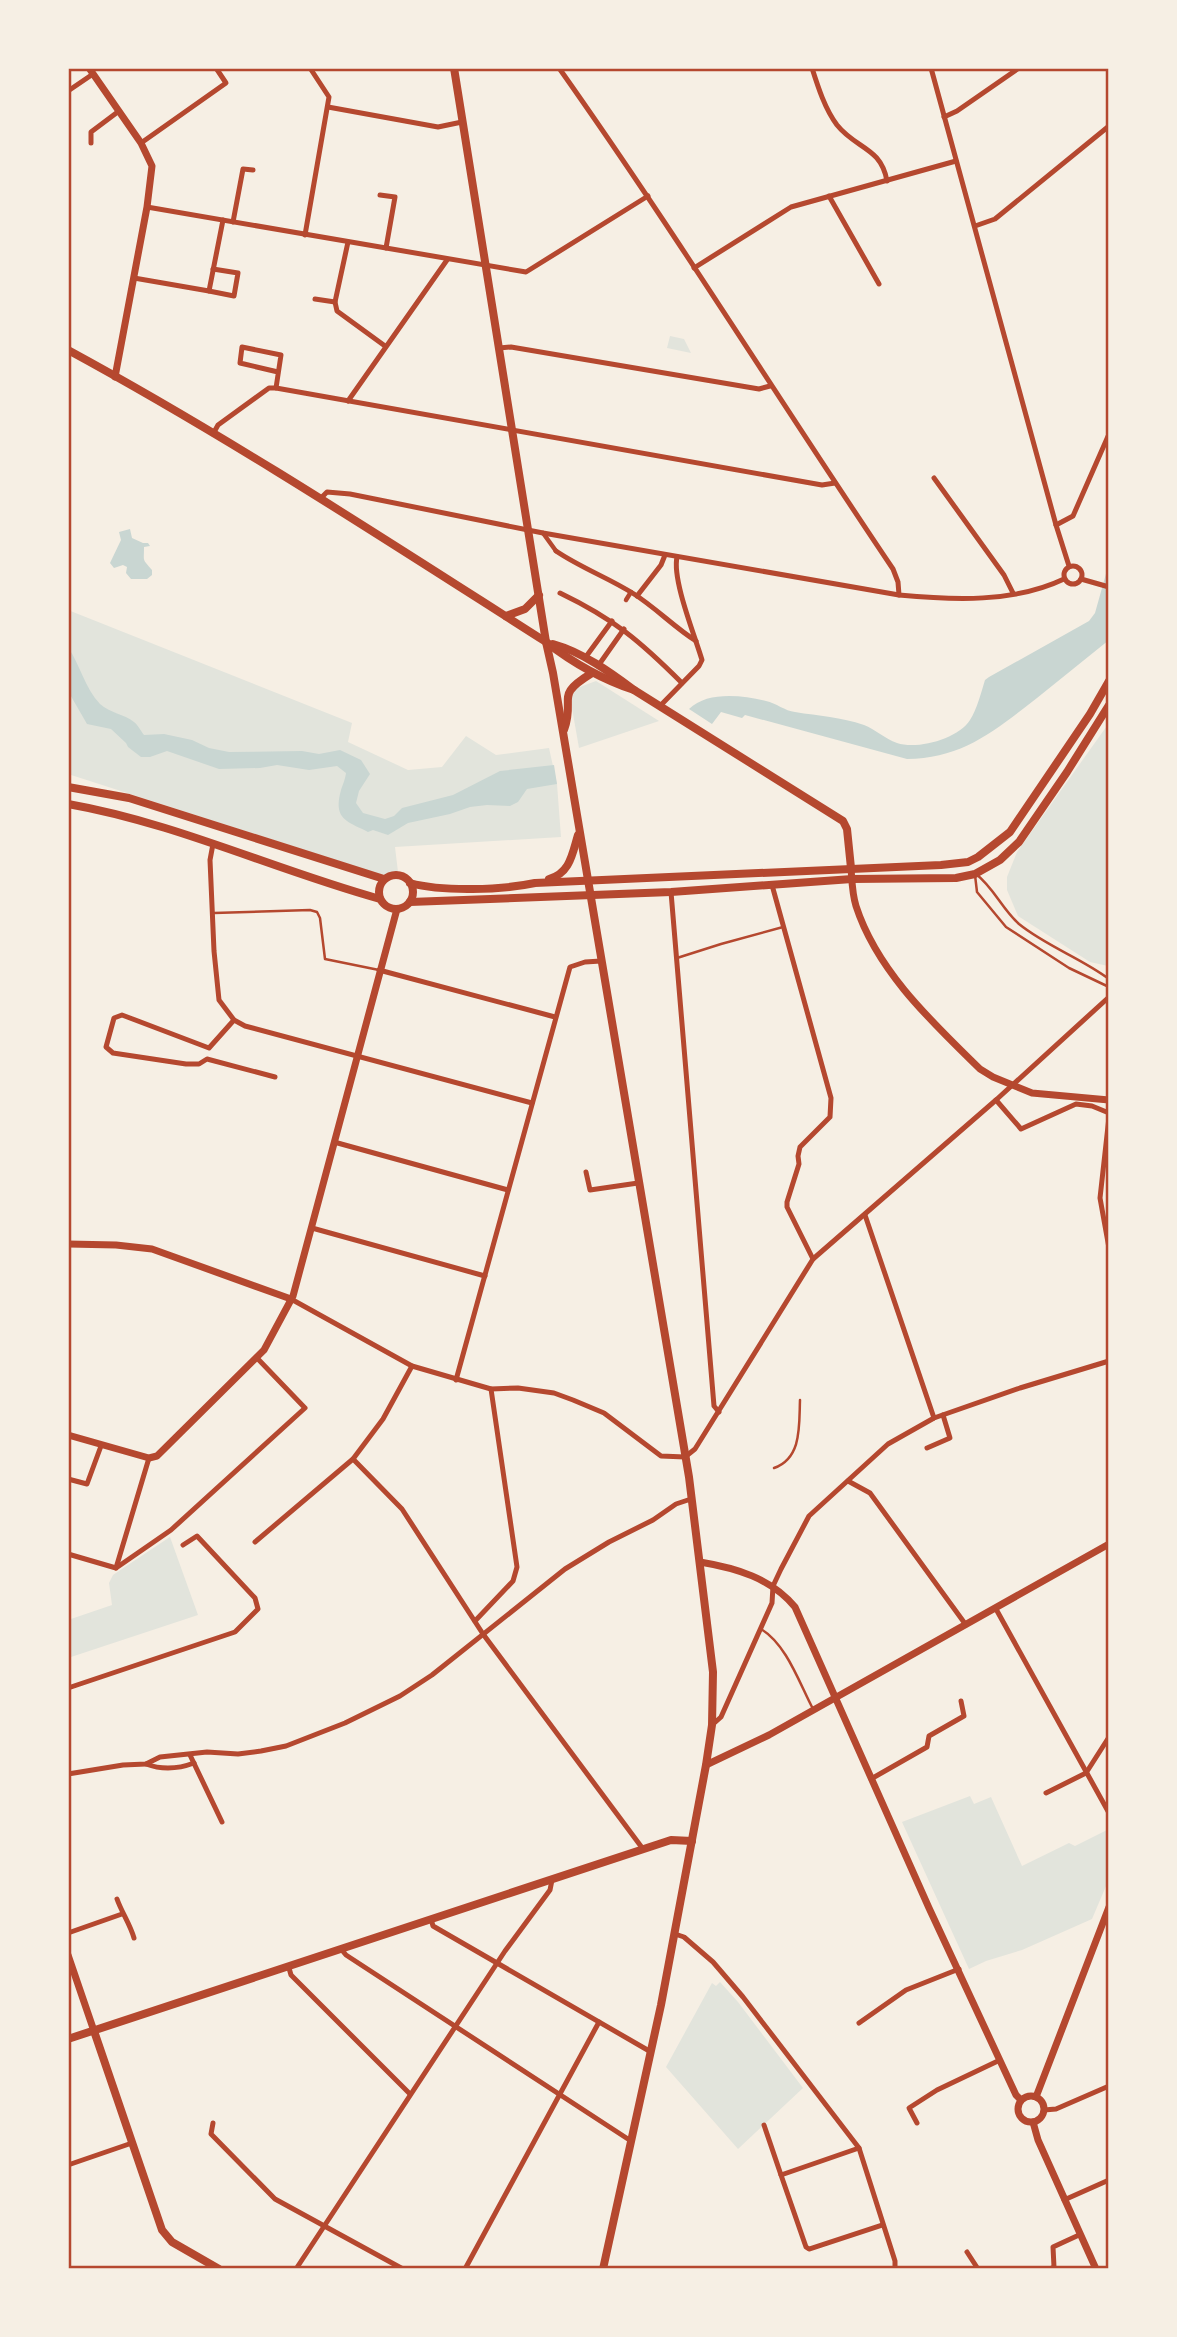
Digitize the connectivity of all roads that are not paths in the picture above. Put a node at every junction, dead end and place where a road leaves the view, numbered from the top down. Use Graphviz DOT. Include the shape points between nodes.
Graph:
graph roads {
  1 [pos="102,68"];
  2 [pos="216,68"];
  3 [pos="320,68"];
  4 [pos="454,68"];
  5 [pos="559,68"];
  6 [pos="812,68"];
  7 [pos="931,68"];
  8 [pos="1019,68"];
  9 [pos="91,71"];
  10 [pos="311,71"];
  11 [pos="68,91"];
  12 [pos="328,107"];
  13 [pos="119,111"];
  14 [pos="944,117"];
  15 [pos="462,122"];
  16 [pos="1109,126"];
  17 [pos="91,143"];
  18 [pos="141,143"];
  19 [pos="956,161"];
  20 [pos="253,170"];
  21 [pos="887,181"];
  22 [pos="380,195"];
  23 [pos="648,196"];
  24 [pos="829,197"];
  25 [pos="147,207"];
  26 [pos="223,220"];
  27 [pos="233,222"];
  28 [pos="975,226"];
  29 [pos="305,235"];
  30 [pos="348,242"];
  31 [pos="386,248"];
  32 [pos="447,260"];
  33 [pos="485,266"];
  34 [pos="694,268"];
  35 [pos="213,269"];
  36 [pos="134,278"];
  37 [pos="879,284"];
  38 [pos="209,291"];
  39 [pos="315,299"];
  40 [pos="335,302"];
  41 [pos="385,346"];
  42 [pos="499,348"];
  43 [pos="68,350"];
  44 [pos="278,372"];
  45 [pos="115,377"];
  46 [pos="770,386"];
  47 [pos="275,388"];
  48 [pos="348,401"];
  49 [pos="513,431"];
  50 [pos="213,433"];
  51 [pos="1109,434"];
  52 [pos="934,478"];
  53 [pos="835,483"];
  54 [pos="320,499"];
  55 [pos="1056,525"];
  56 [pos="529,530"];
  57 [pos="543,533"];
  58 [pos="556,551"];
  59 [pos="665,555"];
  60 [pos="677,558"];
  61 [pos="1069,566"];
  62 [pos="1064,579"];
  63 [pos="1081,579"];
  64 [pos="1109,587"];
  65 [pos="631,592"];
  66 [pos="560,593"];
  67 [pos="1013,593"];
  68 [pos="539,595"];
  69 [pos="637,596"];
  70 [pos="899,596"];
  71 [pos="626,600"];
  72 [pos="617,614"];
  73 [pos="506,616"];
  74 [pos="612,621"];
  75 [pos="624,629"];
  76 [pos="696,641"];
  77 [pos="546,642"];
  78 [pos="585,658"];
  79 [pos="595,669"];
  80 [pos="1109,681"];
  81 [pos="682,683"];
  82 [pos="1109,705"];
  83 [pos="660,706"];
  84 [pos="563,733"];
  85 [pos="68,787"];
  86 [pos="68,804"];
  87 [pos="579,832"];
  88 [pos="213,844"];
  89 [pos="968,862"];
  90 [pos="851,868"];
  91 [pos="975,874"];
  92 [pos="384,879"];
  93 [pos="852,879"];
  94 [pos="588,881"];
  95 [pos="411,883"];
  96 [pos="536,883"];
  97 [pos="772,885"];
  98 [pos="671,892"];
  99 [pos="589,896"];
  100 [pos="380,899"];
  101 [pos="410,902"];
  102 [pos="397,909"];
  103 [pos="212,913"];
  104 [pos="783,927"];
  105 [pos="677,958"];
  106 [pos="601,961"];
  107 [pos="379,970"];
  108 [pos="1109,979"];
  109 [pos="1109,987"];
  110 [pos="1109,997"];
  111 [pos="555,1017"];
  112 [pos="234,1020"];
  113 [pos="209,1048"];
  114 [pos="357,1056"];
  115 [pos="207,1059"];
  116 [pos="275,1077"];
  117 [pos="1011,1085"];
  118 [pos="996,1100"];
  119 [pos="1109,1100"];
  120 [pos="532,1103"];
  121 [pos="1109,1115"];
  122 [pos="334,1142"];
  123 [pos="586,1172"];
  124 [pos="638,1183"];
  125 [pos="508,1190"];
  126 [pos="865,1215"];
  127 [pos="312,1228"];
  128 [pos="68,1244"];
  129 [pos="1109,1248"];
  130 [pos="813,1259"];
  131 [pos="485,1276"];
  132 [pos="291,1299"];
  133 [pos="257,1358"];
  134 [pos="1109,1361"];
  135 [pos="412,1366"];
  136 [pos="456,1380"];
  137 [pos="491,1389"];
  138 [pos="800,1400"];
  139 [pos="719,1412"];
  140 [pos="943,1415"];
  141 [pos="934,1418"];
  142 [pos="68,1436"];
  143 [pos="101,1446"];
  144 [pos="927,1448"];
  145 [pos="685,1457"];
  146 [pos="149,1458"];
  147 [pos="354,1459"];
  148 [pos="774,1468"];
  149 [pos="68,1479"];
  150 [pos="848,1481"];
  151 [pos="691,1499"];
  152 [pos="255,1542"];
  153 [pos="183,1545"];
  154 [pos="1109,1545"];
  155 [pos="68,1554"];
  156 [pos="700,1562"];
  157 [pos="116,1568"];
  158 [pos="774,1586"];
  159 [pos="996,1609"];
  160 [pos="475,1622"];
  161 [pos="966,1625"];
  162 [pos="760,1628"];
  163 [pos="484,1634"];
  164 [pos="68,1688"];
  165 [pos="835,1699"];
  166 [pos="961,1702"];
  167 [pos="814,1710"];
  168 [pos="712,1725"];
  169 [pos="1109,1737"];
  170 [pos="190,1755"];
  171 [pos="194,1763"];
  172 [pos="146,1764"];
  173 [pos="706,1765"];
  174 [pos="1086,1773"];
  175 [pos="68,1774"];
  176 [pos="871,1779"];
  177 [pos="1045,1793"];
  178 [pos="1109,1812"];
  179 [pos="222,1822"];
  180 [pos="692,1841"];
  181 [pos="643,1849"];
  182 [pos="552,1880"];
  183 [pos="117,1899"];
  184 [pos="1109,1906"];
  185 [pos="122,1914"];
  186 [pos="431,1919"];
  187 [pos="68,1933"];
  188 [pos="675,1934"];
  189 [pos="134,1938"];
  190 [pos="341,1949"];
  191 [pos="68,1955"];
  192 [pos="496,1963"];
  193 [pos="289,1968"];
  194 [pos="959,1969"];
  195 [pos="599,2022"];
  196 [pos="859,2023"];
  197 [pos="454,2026"];
  198 [pos="94,2031"];
  199 [pos="68,2039"];
  200 [pos="650,2052"];
  201 [pos="1000,2060"];
  202 [pos="1109,2085"];
  203 [pos="410,2094"];
  204 [pos="560,2095"];
  205 [pos="1035,2097"];
  206 [pos="1021,2100"];
  207 [pos="1044,2110"];
  208 [pos="1033,2122"];
  209 [pos="213,2123"];
  210 [pos="917,2123"];
  211 [pos="764,2125"];
  212 [pos="631,2141"];
  213 [pos="132,2143"];
  214 [pos="859,2148"];
  215 [pos="68,2165"];
  216 [pos="781,2175"];
  217 [pos="1109,2180"];
  218 [pos="1064,2200"];
  219 [pos="882,2225"];
  220 [pos="324,2227"];
  221 [pos="1079,2235"];
  222 [pos="967,2252"];
  223 [pos="219,2269"];
  224 [pos="296,2269"];
  225 [pos="402,2269"];
  226 [pos="465,2269"];
  227 [pos="603,2269"];
  228 [pos="895,2269"];
  229 [pos="978,2269"];
  230 [pos="1049,2269"];
  231 [pos="1096,2269"];
  1 -- 9 [label="street"];
  2 -- 18 [label="street" via="226,83"];
  3 -- 10 [label="street"];
  4 -- 15 [label="main road"];
  5 -- 23 [label="street"];
  6 -- 21 [label="street" via="836,124 883,162"];
  7 -- 14 [label="street"];
  8 -- 14 [label="street"];
  9 -- 11 [label="street"];
  9 -- 13 [label="street"];
  10 -- 12 [label="street" via="326,90"];
  12 -- 15 [label="street" via="438,127"];
  12 -- 29 [label="street"];
  13 -- 17 [label="street" via="91,132"];
  13 -- 18 [label="street"];
  14 -- 19 [label="street"];
  15 -- 33 [label="main road"];
  16 -- 28 [label="street" via="995,219"];
  18 -- 25 [label="street" via="152,166"];
  19 -- 21 [label="street"];
  19 -- 28 [label="street"];
  20 -- 27 [label="street" via="243,169"];
  21 -- 24 [label="street"];
  22 -- 31 [label="street" via="395,197"];
  23 -- 33 [label="street" via="526,272"];
  23 -- 34 [label="street"];
  24 -- 34 [label="street" via="791,207"];
  24 -- 37 [label="street"];
  25 -- 26 [label="street"];
  25 -- 36 [label="street"];
  26 -- 27 [label="street"];
  26 -- 35 [label="street"];
  27 -- 29 [label="street"];
  28 -- 55 [label="street"];
  29 -- 30 [label="street"];
  30 -- 31 [label="street"];
  30 -- 40 [label="street"];
  31 -- 32 [label="street"];
  32 -- 33 [label="street"];
  32 -- 41 [label="street"];
  33 -- 42 [label="main road"];
  34 -- 46 [label="street"];
  35 -- 38 [label="street"];
  35 -- 38 [label="street" via="238,273 234,296"];
  36 -- 38 [label="street"];
  36 -- 45 [label="street"];
  39 -- 40 [label="street"];
  40 -- 41 [label="street" via="337,311"];
  41 -- 48 [label="street"];
  42 -- 46 [label="street" via="759,389"];
  42 -- 49 [label="main road"];
  43 -- 45 [label="main road"];
  44 -- 44 [label="street" via="281,355 242,347 240,363"];
  44 -- 47 [label="street"];
  45 -- 50 [label="main road"];
  46 -- 53 [label="street"];
  47 -- 48 [label="street"];
  47 -- 50 [label="street" via="218,425"];
  48 -- 49 [label="street"];
  49 -- 53 [label="street" via="822,485"];
  49 -- 56 [label="main road"];
  50 -- 54 [label="main road"];
  51 -- 55 [label="street" via="1073,516"];
  52 -- 67 [label="street"];
  53 -- 70 [label="street" via="892,569"];
  54 -- 56 [label="street" via="327,492 351,494"];
  54 -- 73 [label="main road"];
  55 -- 61 [label="street"];
  56 -- 57 [label="street"];
  56 -- 68 [label="main road"];
  57 -- 58 [label="street"];
  57 -- 59 [label="street"];
  58 -- 65 [label="street"];
  59 -- 60 [label="street"];
  59 -- 69 [label="street"];
  60 -- 70 [label="street"];
  60 -- 76 [label="street"];
  61 -- 62 [label="street"];
  61 -- 63 [label="street" via="1081,569"];
  62 -- 63 [label="street" via="1071,584"];
  62 -- 67 [label="street"];
  63 -- 64 [label="street"];
  65 -- 69 [label="street"];
  65 -- 71 [label="street"];
  66 -- 74 [label="street"];
  67 -- 70 [label="street" via="951,599"];
  68 -- 73 [label="main road" via="525,609"];
  68 -- 77 [label="main road"];
  69 -- 76 [label="street"];
  72 -- 74 [label="street"];
  73 -- 77 [label="main road"];
  74 -- 75 [label="street"];
  74 -- 78 [label="street"];
  75 -- 79 [label="street"];
  75 -- 81 [label="street"];
  76 -- 81 [label="street" via="702,660"];
  77 -- 78 [label="main road" via="570,648"];
  77 -- 79 [label="main road" via="570,661"];
  77 -- 84 [label="main road"];
  78 -- 79 [label="main road"];
  79 -- 83 [label="main road"];
  79 -- 84 [label="main road" via="570,687"];
  80 -- 89 [label="main road" via="1010,832"];
  81 -- 83 [label="street"];
  82 -- 91 [label="main road" via="1019,842"];
  83 -- 90 [label="main road" via="843,821"];
  84 -- 87 [label="main road"];
  85 -- 92 [label="main road" via="129,798"];
  86 -- 88 [label="main road" via="126,815"];
  87 -- 94 [label="main road"];
  87 -- 96 [label="main road" via="565,871"];
  88 -- 100 [label="main road"];
  88 -- 103 [label="street"];
  89 -- 90 [label="main road"];
  89 -- 91 [label="street"];
  90 -- 93 [label="street"];
  90 -- 94 [label="main road"];
  91 -- 93 [label="main road"];
  91 -- 108 [label="lane" via="989,884 1021,925"];
  91 -- 109 [label="lane" via="977,892 1006,927 1069,968"];
  92 -- 95 [label="main road" via="400,875"];
  92 -- 100 [label="main road"];
  93 -- 97 [label="main road"];
  93 -- 117 [label="street" via="859,914 885,965 980,1069"];
  94 -- 96 [label="main road"];
  94 -- 99 [label="main road"];
  95 -- 96 [label="main road" via="444,888"];
  95 -- 101 [label="main road"];
  97 -- 98 [label="main road"];
  97 -- 104 [label="street"];
  98 -- 99 [label="main road"];
  98 -- 105 [label="street"];
  99 -- 101 [label="main road"];
  99 -- 106 [label="main road"];
  100 -- 102 [label="main road"];
  101 -- 102 [label="main road"];
  102 -- 107 [label="street"];
  103 -- 107 [label="lane" via="317,912 325,959"];
  103 -- 112 [label="street" via="219,1000"];
  104 -- 105 [label="lane"];
  104 -- 130 [label="street" via="831,1098 830,1117 800,1147 787,1202"];
  105 -- 139 [label="street" via="714,1406"];
  106 -- 111 [label="street" via="570,967"];
  106 -- 124 [label="main road"];
  107 -- 111 [label="street"];
  107 -- 114 [label="street"];
  110 -- 117 [label="street"];
  111 -- 120 [label="street"];
  112 -- 113 [label="street"];
  112 -- 114 [label="street"];
  113 -- 115 [label="street"];
  113 -- 115 [label="street" via="122,1015 114,1018 109,1028 106,1047 113,1053 186,1064"];
  114 -- 120 [label="street"];
  114 -- 122 [label="street"];
  115 -- 116 [label="street"];
  117 -- 118 [label="street"];
  117 -- 119 [label="street" via="1032,1093"];
  118 -- 121 [label="street" via="1021,1129 1076,1104"];
  118 -- 126 [label="street"];
  120 -- 125 [label="street"];
  121 -- 129 [label="street" via="1100,1198"];
  122 -- 125 [label="street"];
  122 -- 127 [label="street"];
  123 -- 124 [label="street" via="590,1190"];
  124 -- 145 [label="main road"];
  125 -- 131 [label="street"];
  126 -- 130 [label="street"];
  126 -- 141 [label="street"];
  127 -- 131 [label="street"];
  127 -- 132 [label="street"];
  128 -- 132 [label="street" via="152,1249"];
  130 -- 139 [label="street"];
  131 -- 136 [label="street"];
  132 -- 133 [label="street"];
  132 -- 135 [label="street"];
  133 -- 146 [label="street" via="166,1449"];
  133 -- 157 [label="street" via="305,1408 171,1530"];
  134 -- 140 [label="street"];
  135 -- 136 [label="street"];
  135 -- 147 [label="street"];
  136 -- 137 [label="street"];
  137 -- 145 [label="street" via="554,1393 604,1413 661,1457"];
  137 -- 160 [label="street" via="517,1567 513,1581"];
  138 -- 148 [label="lane" via="792,1456"];
  139 -- 145 [label="street"];
  140 -- 141 [label="street"];
  140 -- 144 [label="street" via="950,1438"];
  141 -- 150 [label="street" via="888,1444"];
  142 -- 143 [label="street"];
  143 -- 146 [label="street"];
  143 -- 149 [label="street" via="88,1485"];
  145 -- 151 [label="main road"];
  146 -- 157 [label="street"];
  147 -- 152 [label="street"];
  147 -- 160 [label="street" via="402,1509"];
  150 -- 158 [label="street" via="809,1516"];
  150 -- 161 [label="street" via="870,1493"];
  151 -- 156 [label="main road"];
  151 -- 163 [label="street" via="565,1569"];
  153 -- 164 [label="street" via="197,1536 255,1598 258,1609 235,1632"];
  154 -- 159 [label="street"];
  155 -- 157 [label="street"];
  156 -- 158 [label="street" via="730,1567"];
  156 -- 168 [label="main road" via="713,1672"];
  158 -- 162 [label="street"];
  158 -- 165 [label="street" via="795,1607"];
  159 -- 161 [label="street"];
  159 -- 174 [label="street"];
  160 -- 163 [label="street"];
  161 -- 165 [label="street"];
  162 -- 167 [label="lane" via="777,1645"];
  162 -- 168 [label="street" via="721,1717"];
  163 -- 170 [label="street" via="400,1696 345,1723 286,1746 238,1755"];
  163 -- 181 [label="street"];
  165 -- 167 [label="street"];
  165 -- 176 [label="street"];
  166 -- 176 [label="street" via="964,1716 929,1736 928,1747"];
  167 -- 173 [label="street" via="770,1738"];
  168 -- 173 [label="main road"];
  169 -- 174 [label="street"];
  170 -- 171 [label="street"];
  170 -- 172 [label="street"];
  171 -- 172 [label="street" via="158,1769"];
  171 -- 179 [label="street"];
  172 -- 175 [label="street"];
  173 -- 180 [label="main road"];
  174 -- 177 [label="street"];
  174 -- 178 [label="street"];
  176 -- 194 [label="street"];
  180 -- 181 [label="main road" via="671,1840"];
  180 -- 188 [label="main road"];
  181 -- 182 [label="main road"];
  182 -- 186 [label="main road"];
  182 -- 192 [label="street" via="550,1891"];
  183 -- 185 [label="street"];
  184 -- 205 [label="street"];
  185 -- 187 [label="street"];
  185 -- 189 [label="street"];
  186 -- 190 [label="main road"];
  186 -- 192 [label="street" via="433,1926"];
  188 -- 200 [label="main road"];
  188 -- 214 [label="street" via="713,1962"];
  190 -- 193 [label="main road"];
  190 -- 197 [label="street"];
  191 -- 198 [label="street"];
  192 -- 195 [label="street"];
  192 -- 197 [label="street"];
  193 -- 198 [label="main road"];
  193 -- 203 [label="street"];
  194 -- 196 [label="street" via="906,1990"];
  194 -- 201 [label="street"];
  195 -- 200 [label="street"];
  195 -- 204 [label="street"];
  197 -- 203 [label="street"];
  197 -- 204 [label="street"];
  198 -- 199 [label="main road"];
  198 -- 213 [label="main road"];
  200 -- 212 [label="main road"];
  201 -- 206 [label="street"];
  201 -- 210 [label="street" via="909,2108"];
  202 -- 207 [label="street"];
  203 -- 220 [label="street"];
  204 -- 212 [label="street"];
  204 -- 226 [label="street"];
  205 -- 206 [label="street"];
  205 -- 207 [label="street"];
  206 -- 208 [label="street" via="1019,2115"];
  207 -- 208 [label="street"];
  208 -- 218 [label="street"];
  209 -- 220 [label="street" via="211,2134 275,2199"];
  211 -- 216 [label="street"];
  212 -- 227 [label="main road"];
  213 -- 215 [label="street"];
  213 -- 223 [label="main road" via="162,2230 172,2242"];
  214 -- 216 [label="street"];
  214 -- 219 [label="street"];
  216 -- 219 [label="street" via="810,2249"];
  217 -- 218 [label="street"];
  218 -- 221 [label="street"];
  219 -- 228 [label="street"];
  220 -- 224 [label="street"];
  220 -- 225 [label="street"];
  221 -- 230 [label="street" via="1053,2247 1054,2267"];
  221 -- 231 [label="street"];
  222 -- 229 [label="street"];
}
